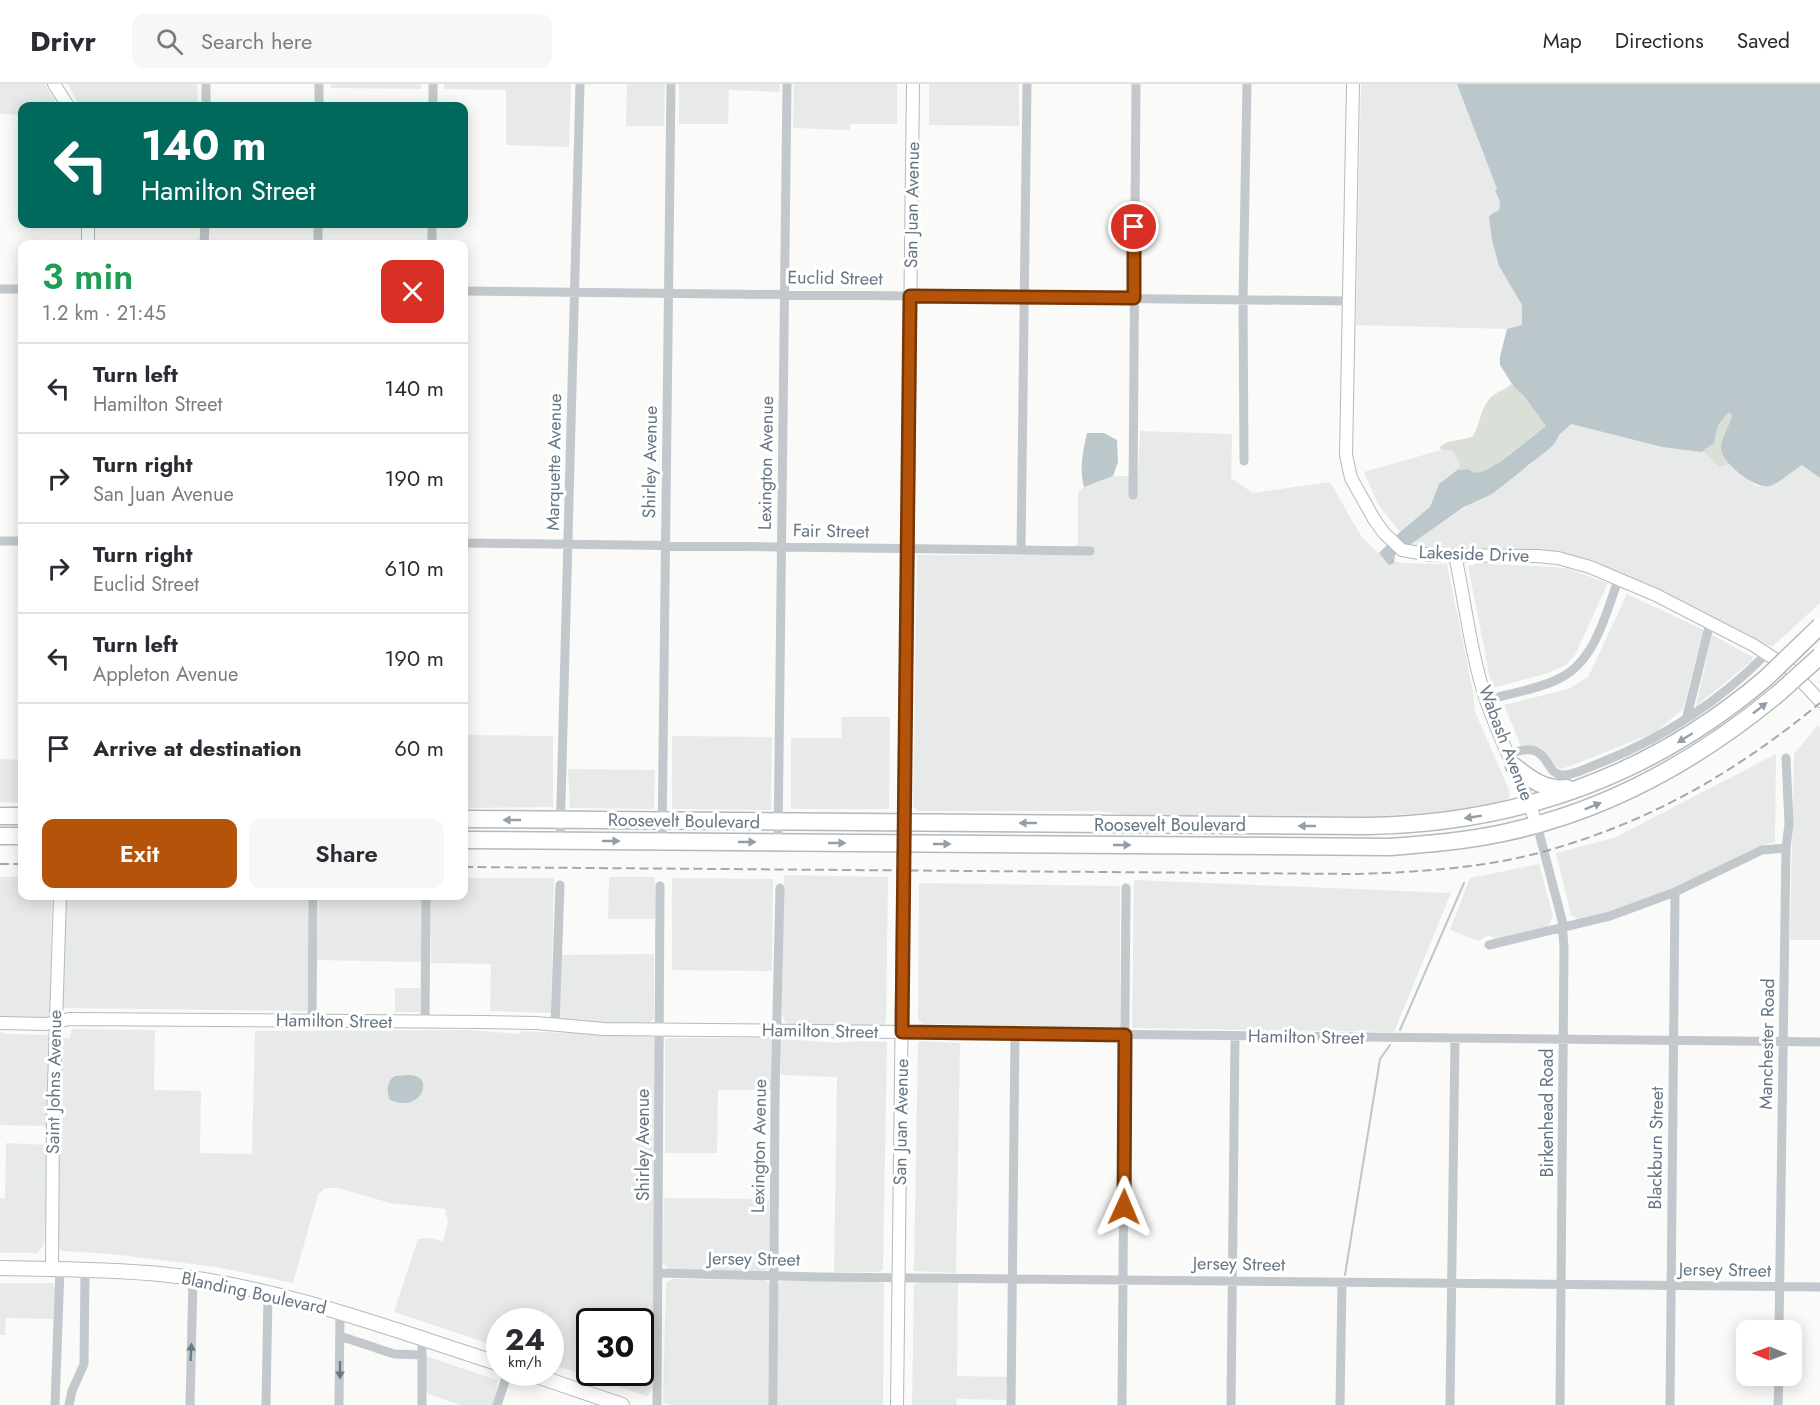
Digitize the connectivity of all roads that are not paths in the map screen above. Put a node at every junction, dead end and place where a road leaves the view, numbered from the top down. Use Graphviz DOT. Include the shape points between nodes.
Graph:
graph roads {
  1 [pos="54,84"];
  2 [pos="206,84"];
  3 [pos="319,84"];
  4 [pos="433,84"];
  5 [pos="580,84"];
  6 [pos="671,84"];
  7 [pos="787,84"];
  8 [pos="913,84"];
  9 [pos="1027,84"];
  10 [pos="1136,84"];
  11 [pos="1246,84"];
  12 [pos="1353,84"];
  13 [pos="66,102"];
  14 [pos="206,102"];
  15 [pos="319,102"];
  16 [pos="433,102"];
  17 [pos="0,289"];
  18 [pos="18,289"];
  19 [pos="468,291"];
  20 [pos="574,291"];
  21 [pos="669,293"];
  22 [pos="785,294"];
  23 [pos="910,296"];
  24 [pos="1024,297"];
  25 [pos="1134,298"];
  26 [pos="1243,300"];
  27 [pos="1349,301"];
  28 [pos="1244,461"];
  29 [pos="1132,495"];
  30 [pos="0,541"];
  31 [pos="18,541"];
  32 [pos="468,543"];
  33 [pos="569,544"];
  34 [pos="665,545"];
  35 [pos="782,546"];
  36 [pos="908,548"];
  37 [pos="1021,550"];
  38 [pos="1089,551"];
  39 [pos="1455,555"];
  40 [pos="1619,578"];
  41 [pos="1710,623"];
  42 [pos="1820,626"];
  43 [pos="1767,653"];
  44 [pos="1820,656"];
  45 [pos="1486,700"];
  46 [pos="1820,702"];
  47 [pos="1687,716"];
  48 [pos="1786,758"];
  49 [pos="1512,760"];
  50 [pos="1583,786"];
  51 [pos="1530,804"];
  52 [pos="0,816"];
  53 [pos="18,816"];
  54 [pos="468,819"];
  55 [pos="561,820"];
  56 [pos="663,821"];
  57 [pos="779,822"];
  58 [pos="904,823"];
  59 [pos="1110,824"];
  60 [pos="1537,825"];
  61 [pos="1365,826"];
  62 [pos="0,836"];
  63 [pos="18,836"];
  64 [pos="468,840"];
  65 [pos="560,841"];
  66 [pos="662,841"];
  67 [pos="778,842"];
  68 [pos="904,843"];
  69 [pos="1024,844"];
  70 [pos="1318,846"];
  71 [pos="1390,847"];
  72 [pos="1786,848"];
  73 [pos="560,885"];
  74 [pos="660,886"];
  75 [pos="780,888"];
  76 [pos="1126,888"];
  77 [pos="1675,892"];
  78 [pos="60,900"];
  79 [pos="313,900"];
  80 [pos="426,900"];
  81 [pos="1563,929"];
  82 [pos="1489,945"];
  83 [pos="312,1020"];
  84 [pos="56,1022"];
  85 [pos="424,1022"];
  86 [pos="0,1023"];
  87 [pos="555,1025"];
  88 [pos="659,1029"];
  89 [pos="778,1030"];
  90 [pos="902,1032"];
  91 [pos="1015,1033"];
  92 [pos="1125,1035"];
  93 [pos="1235,1036"];
  94 [pos="1455,1038"];
  95 [pos="1564,1040"];
  96 [pos="1674,1040"];
  97 [pos="1784,1042"];
  98 [pos="1820,1042"];
  99 [pos="0,1268"];
  100 [pos="56,1269"];
  101 [pos="85,1270"];
  102 [pos="658,1273"];
  103 [pos="774,1276"];
  104 [pos="899,1277"];
  105 [pos="1013,1278"];
  106 [pos="193,1279"];
  107 [pos="1123,1279"];
  108 [pos="1233,1280"];
  109 [pos="1342,1282"];
  110 [pos="1452,1283"];
  111 [pos="1562,1285"];
  112 [pos="1671,1286"];
  113 [pos="1780,1287"];
  114 [pos="1820,1287"];
  115 [pos="268,1293"];
  116 [pos="340,1311"];
  117 [pos="1779,1320"];
  118 [pos="340,1336"];
  119 [pos="422,1339"];
  120 [pos="422,1355"];
  121 [pos="486,1360"];
  122 [pos="564,1385"];
  123 [pos="503,1386"];
  124 [pos="1779,1386"];
  125 [pos="55,1405"];
  126 [pos="69,1405"];
  127 [pos="190,1405"];
  128 [pos="266,1405"];
  129 [pos="339,1405"];
  130 [pos="422,1405"];
  131 [pos="497,1405"];
  132 [pos="622,1405"];
  133 [pos="657,1405"];
  134 [pos="773,1405"];
  135 [pos="897,1405"];
  136 [pos="1011,1405"];
  137 [pos="1122,1405"];
  138 [pos="1231,1405"];
  139 [pos="1340,1405"];
  140 [pos="1450,1405"];
  141 [pos="1560,1405"];
  142 [pos="1670,1405"];
  143 [pos="1778,1405"];
  1 -- 13 [label="street"];
  2 -- 14 [label="street"];
  3 -- 15 [label="street"];
  4 -- 16 [label="street"];
  5 -- 20 [label="street, Marquette Avenue"];
  6 -- 21 [label="street, Shirley Avenue"];
  7 -- 22 [label="street, Lexington Avenue"];
  8 -- 23 [label="street, San Juan Avenue"];
  9 -- 24 [label="street"];
  10 -- 25 [label="street"];
  11 -- 26 [label="street"];
  12 -- 27 [label="street, Lakeside Drive"];
  17 -- 18 [label="street"];
  19 -- 20 [label="street, Euclid Street"];
  20 -- 21 [label="street, Euclid Street"];
  20 -- 33 [label="street, Marquette Avenue"];
  21 -- 22 [label="street, Euclid Street"];
  21 -- 34 [label="street, Shirley Avenue"];
  22 -- 23 [label="street, Euclid Street"];
  22 -- 35 [label="street, Lexington Avenue"];
  23 -- 24 [label="street, Euclid Street"];
  23 -- 36 [label="street, San Juan Avenue"];
  24 -- 25 [label="street, Euclid Street"];
  24 -- 37 [label="street"];
  25 -- 26 [label="street, Euclid Street"];
  25 -- 29 [label="street"];
  26 -- 27 [label="street, Euclid Street"];
  26 -- 28 [label="street"];
  27 -- 39 [label="street, Lakeside Drive" via="1347,466 1351,478 1374,519 1402,550"];
  30 -- 31 [label="street"];
  32 -- 33 [label="street, Fair Street"];
  33 -- 34 [label="street, Fair Street"];
  33 -- 55 [label="street, Marquette Avenue"];
  34 -- 35 [label="street, Fair Street"];
  34 -- 56 [label="street, Shirley Avenue"];
  35 -- 36 [label="street, Fair Street"];
  35 -- 57 [label="street, Lexington Avenue"];
  36 -- 37 [label="street, Fair Street"];
  36 -- 58 [label="street, San Juan Avenue"];
  37 -- 38 [label="street, Fair Street"];
  39 -- 40 [label="street, Lakeside Drive" via="1558,558"];
  39 -- 45 [label="street, Wabash Avenue"];
  40 -- 41 [label="street, Lakeside Drive"];
  40 -- 45 [label="street" via="1596,637 1577,667 1556,680"];
  41 -- 43 [label="street, Lakeside Drive"];
  41 -- 47 [label="street"];
  42 -- 50 [label="highway, Roosevelt Boulevard, one-way, bridge" via="1766,678 1708,724 1642,762"];
  43 -- 46 [label="street, Lakeside Drive" via="1789,668"];
  43 -- 47 [label="street"];
  60 -- 44 [label="highway, Roosevelt Boulevard, one-way, bridge" via="1592,807 1711,744"];
  45 -- 49 [label="street, Wabash Avenue"];
  47 -- 49 [label="street" via="1626,752 1567,775 1554,771 1539,751 1532,749"];
  48 -- 72 [label="street, Manchester Road"];
  49 -- 50 [label="highway" via="1529,778 1550,788"];
  49 -- 51 [label="street, Wabash Avenue"];
  50 -- 51 [label="highway, Roosevelt Boulevard"];
  51 -- 60 [label="street, Wabash Avenue"];
  51 -- 61 [label="highway, Roosevelt Boulevard, one-way" via="1442,822"];
  52 -- 53 [label="highway"];
  55 -- 54 [label="highway, Roosevelt Boulevard, one-way"];
  55 -- 56 [label="highway, Roosevelt Boulevard"];
  55 -- 65 [label="street, Marquette Avenue"];
  56 -- 57 [label="highway, Roosevelt Boulevard"];
  56 -- 66 [label="street, Shirley Avenue"];
  57 -- 58 [label="highway, Roosevelt Boulevard"];
  57 -- 67 [label="street, Lexington Avenue"];
  59 -- 58 [label="highway, Roosevelt Boulevard, one-way"];
  58 -- 68 [label="street, San Juan Avenue"];
  61 -- 59 [label="highway, Roosevelt Boulevard, one-way"];
  59 -- 69 [label="highway" via="1095,835 1048,836"];
  60 -- 71 [label="highway, Roosevelt Boulevard" via="1462,840"];
  60 -- 81 [label="street, Birkenhead Road"];
  61 -- 70 [label="highway" via="1354,837"];
  61 -- 71 [label="highway" via="1373,837"];
  62 -- 63 [label="highway"];
  64 -- 65 [label="highway, Roosevelt Boulevard"];
  65 -- 66 [label="highway, Roosevelt Boulevard, one-way"];
  66 -- 67 [label="highway, Roosevelt Boulevard, one-way"];
  67 -- 68 [label="highway, Roosevelt Boulevard, one-way"];
  68 -- 69 [label="highway, Roosevelt Boulevard, one-way"];
  68 -- 90 [label="street, San Juan Avenue"];
  69 -- 70 [label="highway, Roosevelt Boulevard, one-way"];
  70 -- 71 [label="highway, Roosevelt Boulevard"];
  72 -- 77 [label="street" via="1762,850"];
  72 -- 97 [label="street, Manchester Road"];
  73 -- 87 [label="street"];
  74 -- 88 [label="street, Shirley Avenue"];
  75 -- 89 [label="street, Lexington Avenue"];
  76 -- 92 [label="street"];
  77 -- 81 [label="street"];
  77 -- 96 [label="street, Blackburn Street"];
  78 -- 84 [label="street, Saint Johns Avenue"];
  79 -- 83 [label="street"];
  80 -- 85 [label="street"];
  81 -- 82 [label="street"];
  81 -- 95 [label="street, Birkenhead Road"];
  83 -- 84 [label="street, Hamilton Street"];
  83 -- 85 [label="street, Hamilton Street"];
  84 -- 86 [label="street, Hamilton Street"];
  84 -- 100 [label="street, Saint Johns Avenue"];
  85 -- 87 [label="street, Hamilton Street"];
  87 -- 88 [label="street, Hamilton Street"];
  88 -- 89 [label="street, Hamilton Street"];
  88 -- 102 [label="street, Shirley Avenue"];
  89 -- 90 [label="street, Hamilton Street"];
  89 -- 103 [label="street, Lexington Avenue"];
  90 -- 91 [label="street, Hamilton Street"];
  90 -- 104 [label="street, San Juan Avenue"];
  91 -- 92 [label="street, Hamilton Street"];
  91 -- 105 [label="street"];
  92 -- 93 [label="street, Hamilton Street"];
  92 -- 107 [label="street"];
  93 -- 94 [label="street, Hamilton Street"];
  93 -- 108 [label="street"];
  94 -- 95 [label="street, Hamilton Street"];
  94 -- 110 [label="street"];
  95 -- 96 [label="street, Hamilton Street"];
  95 -- 111 [label="street, Birkenhead Road"];
  96 -- 97 [label="street, Hamilton Street"];
  96 -- 112 [label="street, Blackburn Street"];
  97 -- 98 [label="street, Hamilton Street"];
  97 -- 113 [label="street, Manchester Road"];
  99 -- 100 [label="main road, Blanding Boulevard"];
  100 -- 101 [label="main road, Blanding Boulevard"];
  100 -- 125 [label="street, Saint Johns Avenue"];
  101 -- 106 [label="main road, Blanding Boulevard"];
  101 -- 126 [label="street" via="84,1364"];
  102 -- 103 [label="street, Jersey Street"];
  102 -- 133 [label="street, Shirley Avenue"];
  103 -- 104 [label="street, Jersey Street"];
  103 -- 134 [label="street, Lexington Avenue"];
  104 -- 105 [label="street, Jersey Street"];
  104 -- 135 [label="street, San Juan Avenue"];
  105 -- 107 [label="street, Jersey Street"];
  105 -- 136 [label="street"];
  106 -- 115 [label="main road, Blanding Boulevard"];
  127 -- 106 [label="street, one-way"];
  107 -- 108 [label="street, Jersey Street"];
  107 -- 137 [label="street"];
  108 -- 109 [label="street, Jersey Street"];
  108 -- 138 [label="street"];
  109 -- 110 [label="street, Jersey Street"];
  109 -- 139 [label="street"];
  110 -- 111 [label="street, Jersey Street"];
  110 -- 140 [label="street"];
  111 -- 112 [label="street, Jersey Street"];
  111 -- 141 [label="street, Birkenhead Road"];
  112 -- 113 [label="street, Jersey Street"];
  112 -- 142 [label="street, Blackburn Street"];
  113 -- 114 [label="street, Jersey Street"];
  113 -- 117 [label="street, Manchester Road"];
  115 -- 116 [label="main road, Blanding Boulevard"];
  115 -- 128 [label="street"];
  116 -- 118 [label="street"];
  116 -- 119 [label="main road, Blanding Boulevard"];
  118 -- 120 [label="street" via="394,1354"];
  118 -- 129 [label="street, one-way"];
  119 -- 120 [label="street"];
  119 -- 121 [label="main road, Blanding Boulevard"];
  120 -- 130 [label="street"];
  122 -- 132 [label="main road"];
  123 -- 131 [label="street"];
  124 -- 143 [label="street"];
}
